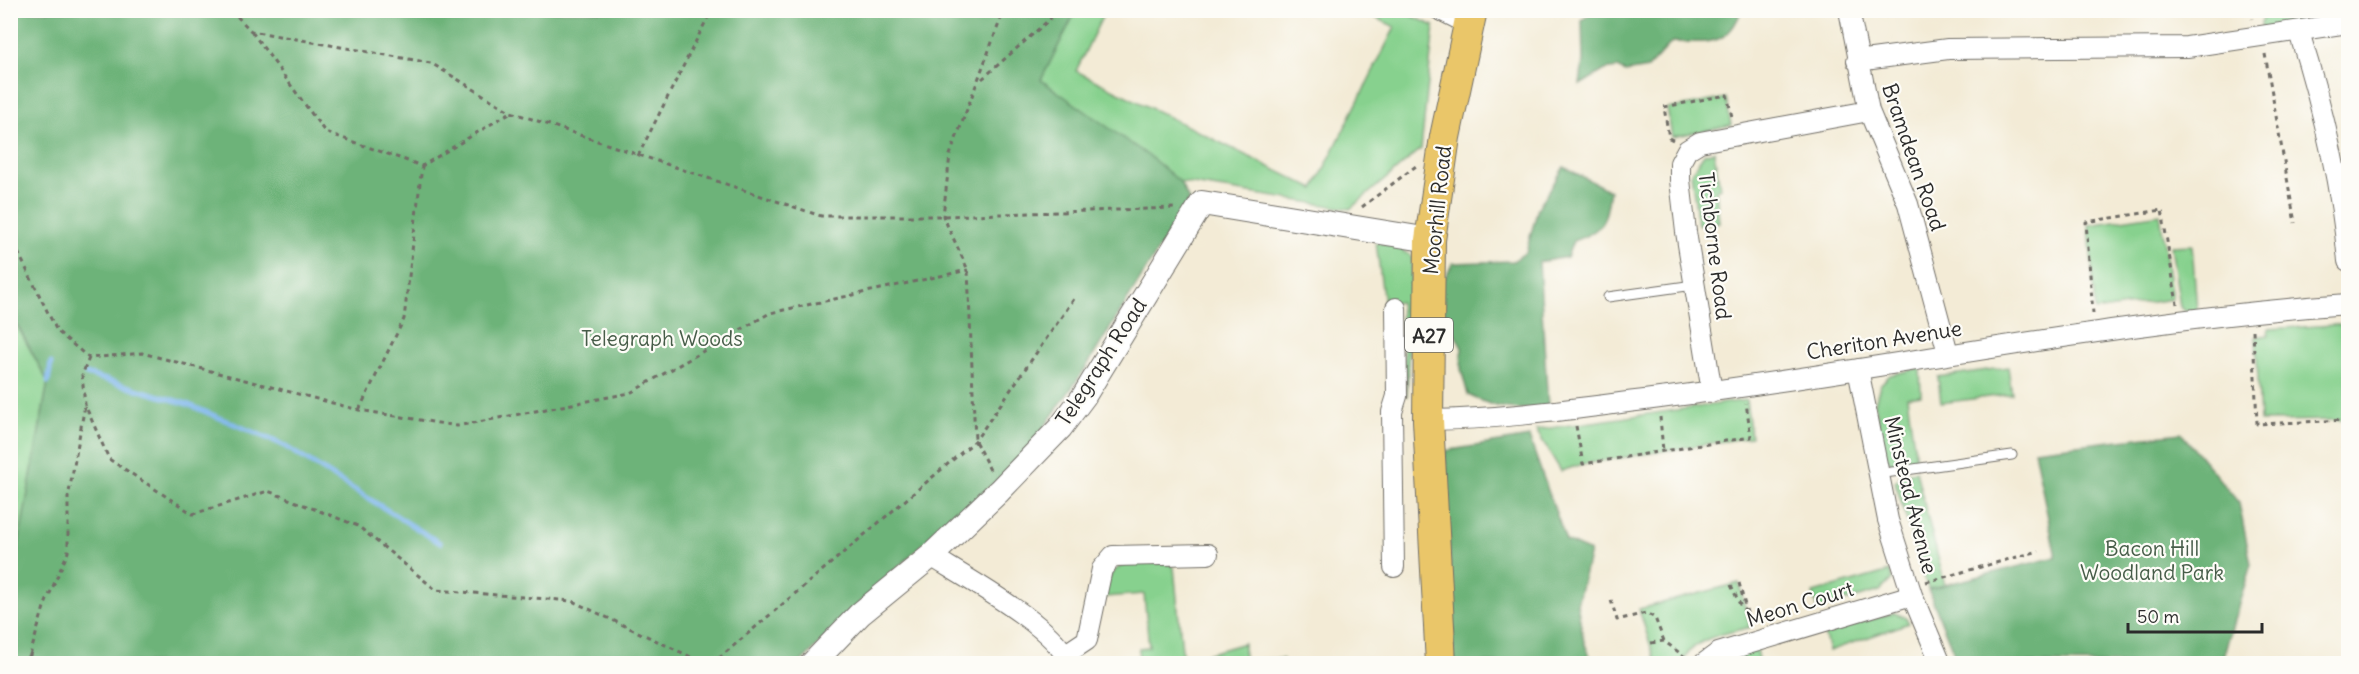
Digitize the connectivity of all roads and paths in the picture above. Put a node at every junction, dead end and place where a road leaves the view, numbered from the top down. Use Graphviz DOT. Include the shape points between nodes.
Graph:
graph roads {
  1 [pos="231,10"];
  2 [pos="696,10"];
  3 [pos="714,10"];
  4 [pos="1004,10"];
  5 [pos="1054,10"];
  6 [pos="1428,10"];
  7 [pos="1849,10"];
  8 [pos="708,17"];
  9 [pos="1469,20"];
  10 [pos="2349,24"];
  11 [pos="251,31"];
  12 [pos="2300,32"];
  13 [pos="2262,37"];
  14 [pos="1857,61"];
  15 [pos="980,80"];
  16 [pos="1869,111"];
  17 [pos="511,112"];
  18 [pos="1736,136"];
  19 [pos="1445,137"];
  20 [pos="1687,150"];
  21 [pos="638,156"];
  22 [pos="422,166"];
  23 [pos="1202,203"];
  24 [pos="943,216"];
  25 [pos="1328,223"];
  26 [pos="2295,223"];
  27 [pos="10,236"];
  28 [pos="1430,240"];
  29 [pos="2349,261"];
  30 [pos="968,270"];
  31 [pos="1694,285"];
  32 [pos="1076,296"];
  33 [pos="1608,297"];
  34 [pos="2349,304"];
  35 [pos="1396,308"];
  36 [pos="2252,311"];
  37 [pos="2179,321"];
  38 [pos="2094,333"];
  39 [pos="1948,353"];
  40 [pos="89,358"];
  41 [pos="1858,369"];
  42 [pos="1744,387"];
  43 [pos="1712,392"];
  44 [pos="1658,398"];
  45 [pos="85,405"];
  46 [pos="359,410"];
  47 [pos="1574,411"];
  48 [pos="1392,412"];
  49 [pos="1428,416"];
  50 [pos="2349,420"];
  51 [pos="975,441"];
  52 [pos="1663,451"];
  53 [pos="2012,454"];
  54 [pos="1878,474"];
  55 [pos="999,491"];
  56 [pos="2039,551"];
  57 [pos="1208,554"];
  58 [pos="931,556"];
  59 [pos="1394,567"];
  60 [pos="1738,583"];
  61 [pos="1731,585"];
  62 [pos="1911,591"];
  63 [pos="1611,600"];
  64 [pos="1746,612"];
  65 [pos="1664,641"];
  66 [pos="1755,642"];
  67 [pos="1652,643"];
  68 [pos="30,656"];
  69 [pos="1067,659"];
  70 [pos="1691,660"];
  71 [pos="22,663"];
  72 [pos="30,663"];
  73 [pos="706,663"];
  74 [pos="712,663"];
  75 [pos="812,663"];
  76 [pos="1441,663"];
  77 [pos="1666,663"];
  78 [pos="1941,663"];
  1 -- 11 [label="path"];
  2 -- 8 [label="path"];
  3 -- 8 [label="path"];
  4 -- 15 [label="path"];
  5 -- 15 [label="path" via="1050,19"];
  6 -- 9 [label="lane"];
  7 -- 14 [label="street, Bramdean Road"];
  8 -- 21 [label="path"];
  9 -- 19 [label="main road, Moorhill Road / A27"];
  10 -- 12 [label="street"];
  11 -- 17 [label="path" via="431,63"];
  11 -- 22 [label="path" via="325,132"];
  12 -- 13 [label="street"];
  12 -- 29 [label="street" via="2337,170"];
  13 -- 14 [label="street" via="2164,48 1948,49"];
  13 -- 26 [label="path"];
  14 -- 16 [label="street, Bramdean Road"];
  15 -- 24 [label="path" via="950,155"];
  16 -- 18 [label="street, Tichborne Road"];
  16 -- 39 [label="street, Bramdean Road" via="1908,204"];
  17 -- 21 [label="path"];
  17 -- 22 [label="path"];
  18 -- 20 [label="street, Tichborne Road" via="1700,142"];
  18 -- 20 [label="path" via="1727,95 1664,107 1669,138"];
  19 -- 25 [label="path" via="1408,175 1354,212"];
  19 -- 28 [label="main road, Moorhill Road / A27"];
  20 -- 31 [label="street, Tichborne Road" via="1680,163 1680,180"];
  21 -- 24 [label="path" via="821,216"];
  22 -- 46 [label="path" via="404,319"];
  23 -- 24 [label="path" via="1175,208"];
  23 -- 25 [label="street"];
  23 -- 55 [label="street, Telegraph Road" via="1083,396 1034,457"];
  24 -- 30 [label="path"];
  25 -- 28 [label="street"];
  27 -- 40 [label="path" via="57,331"];
  28 -- 49 [label="main road, Moorhill Road / A27"];
  30 -- 46 [label="path" via="771,313 630,393 457,426"];
  30 -- 51 [label="path"];
  31 -- 33 [label="lane"];
  31 -- 43 [label="street, Tichborne Road"];
  32 -- 51 [label="path"];
  34 -- 36 [label="street, Cheriton Avenue"];
  35 -- 48 [label="street" via="1398,396"];
  36 -- 37 [label="street, Cheriton Avenue"];
  36 -- 50 [label="path" via="2257,424"];
  37 -- 38 [label="street, Cheriton Avenue"];
  37 -- 38 [label="path" via="2162,210 2086,222"];
  38 -- 39 [label="street, Cheriton Avenue"];
  39 -- 41 [label="street, Cheriton Avenue"];
  40 -- 45 [label="path" via="82,375"];
  40 -- 46 [label="path" via="142,353"];
  41 -- 42 [label="street, Cheriton Avenue"];
  41 -- 54 [label="street, Minstead Avenue"];
  42 -- 43 [label="street, Cheriton Avenue"];
  42 -- 52 [label="path" via="1751,437"];
  43 -- 44 [label="street, Cheriton Avenue"];
  44 -- 47 [label="street, Cheriton Avenue"];
  44 -- 52 [label="path"];
  45 -- 68 [label="path" via="68,498 68,552 44,607"];
  45 -- 73 [label="path" via="109,459 193,514 268,491 358,526 436,590 572,601"];
  47 -- 49 [label="street, Cheriton Avenue" via="1492,419"];
  47 -- 52 [label="path" via="1583,464"];
  48 -- 49 [label="street"];
  48 -- 59 [label="street"];
  49 -- 76 [label="main road, Moorhill Road / A27"];
  51 -- 55 [label="path"];
  51 -- 74 [label="path"];
  53 -- 54 [label="lane"];
  54 -- 62 [label="street, Minstead Avenue"];
  55 -- 58 [label="street, Telegraph Road"];
  56 -- 62 [label="path"];
  57 -- 69 [label="street" via="1113,556 1102,569 1087,640"];
  58 -- 69 [label="street" via="1037,625"];
  58 -- 75 [label="street, Telegraph Road" via="860,614"];
  60 -- 64 [label="path"];
  61 -- 64 [label="path"];
  62 -- 66 [label="street, Meon Court"];
  62 -- 78 [label="street, Minstead Avenue"];
  63 -- 65 [label="path" via="1617,620 1646,613 1655,618"];
  64 -- 66 [label="path"];
  65 -- 67 [label="path"];
  65 -- 70 [label="path"];
  66 -- 70 [label="street, Meon Court"];
  68 -- 71 [label="path"];
  68 -- 72 [label="path"];
  70 -- 77 [label="path"];
}
